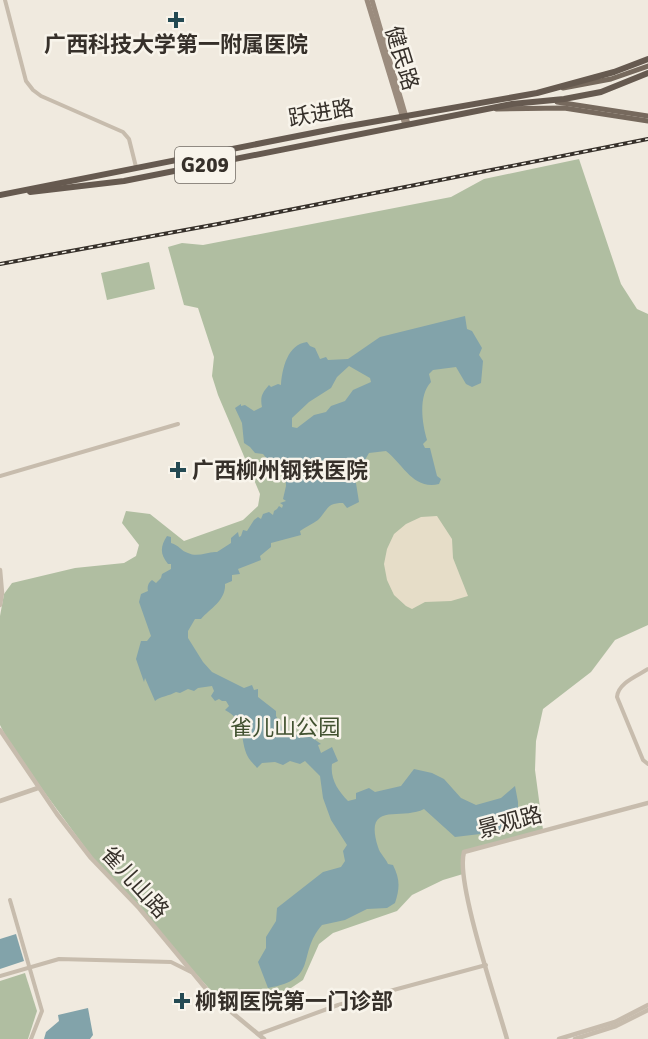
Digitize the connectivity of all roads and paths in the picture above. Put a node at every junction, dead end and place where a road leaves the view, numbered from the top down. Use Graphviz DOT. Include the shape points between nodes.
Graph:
graph roads {
  1 [pos="5,0"];
  2 [pos="370,0"];
  3 [pos="648,59"];
  4 [pos="648,66"];
  5 [pos="648,74"];
  6 [pos="537,93"];
  7 [pos="541,103"];
  8 [pos="648,116"];
  9 [pos="405,117"];
  10 [pos="648,122"];
  11 [pos="406,125"];
  12 [pos="136,167"];
  13 [pos="0,195"];
  14 [pos="178,424"];
  15 [pos="0,476"];
  16 [pos="0,570"];
  17 [pos="0,605"];
  18 [pos="648,669"];
  19 [pos="0,730"];
  20 [pos="648,764"];
  21 [pos="38,788"];
  22 [pos="0,801"];
  23 [pos="648,802"];
  24 [pos="10,900"];
  25 [pos="29,966"];
  26 [pos="486,966"];
  27 [pos="191,972"];
  28 [pos="0,976"];
  29 [pos="648,1005"];
  30 [pos="648,1010"];
  31 [pos="259,1034"];
  32 [pos="31,1039"];
  33 [pos="264,1039"];
  34 [pos="507,1039"];
  35 [pos="559,1039"];
  36 [pos="575,1039"];
  1 -- 12 [label="street" via="26,81 33,90 123,132 129,139"];
  2 -- 9 [label="main road, 健民路"];
  3 -- 6 [label="highway, G209"];
  4 -- 6 [label="main road, 跃进路" via="598,82"];
  5 -- 7 [label="highway, G209" via="622,85"];
  6 -- 9 [label="highway, 跃进路 / G209"];
  7 -- 8 [label="main road, 跃进路" via="579,104"];
  7 -- 10 [label="main road"];
  7 -- 11 [label="highway, 跃进路 / G209" via="485,109"];
  9 -- 11 [label="main road, 健民路"];
  9 -- 12 [label="highway, 跃进路 / G209"];
  11 -- 13 [label="highway, 跃进路 / G209" via="124,181"];
  12 -- 13 [label="highway, 跃进路 / G209"];
  14 -- 15 [label="street"];
  16 -- 17 [label="street"];
  18 -- 20 [label="street" via="617,692 643,760"];
  19 -- 21 [label="street, 雀儿山路"];
  21 -- 22 [label="street"];
  21 -- 27 [label="street, 雀儿山路" via="91,858 140,908"];
  23 -- 26 [label="street, 景观路" via="464,852 464,881"];
  24 -- 25 [label="street"];
  25 -- 27 [label="street" via="58,959 171,962"];
  25 -- 28 [label="street"];
  25 -- 32 [label="street" via="42,1011"];
  26 -- 31 [label="street" via="338,1005"];
  26 -- 34 [label="street, 景观路"];
  27 -- 31 [label="street, 雀儿山路" via="212,996"];
  29 -- 35 [label="street" via="615,1022"];
  30 -- 36 [label="street" via="616,1026"];
  31 -- 33 [label="street, 雀儿山路"];
}
